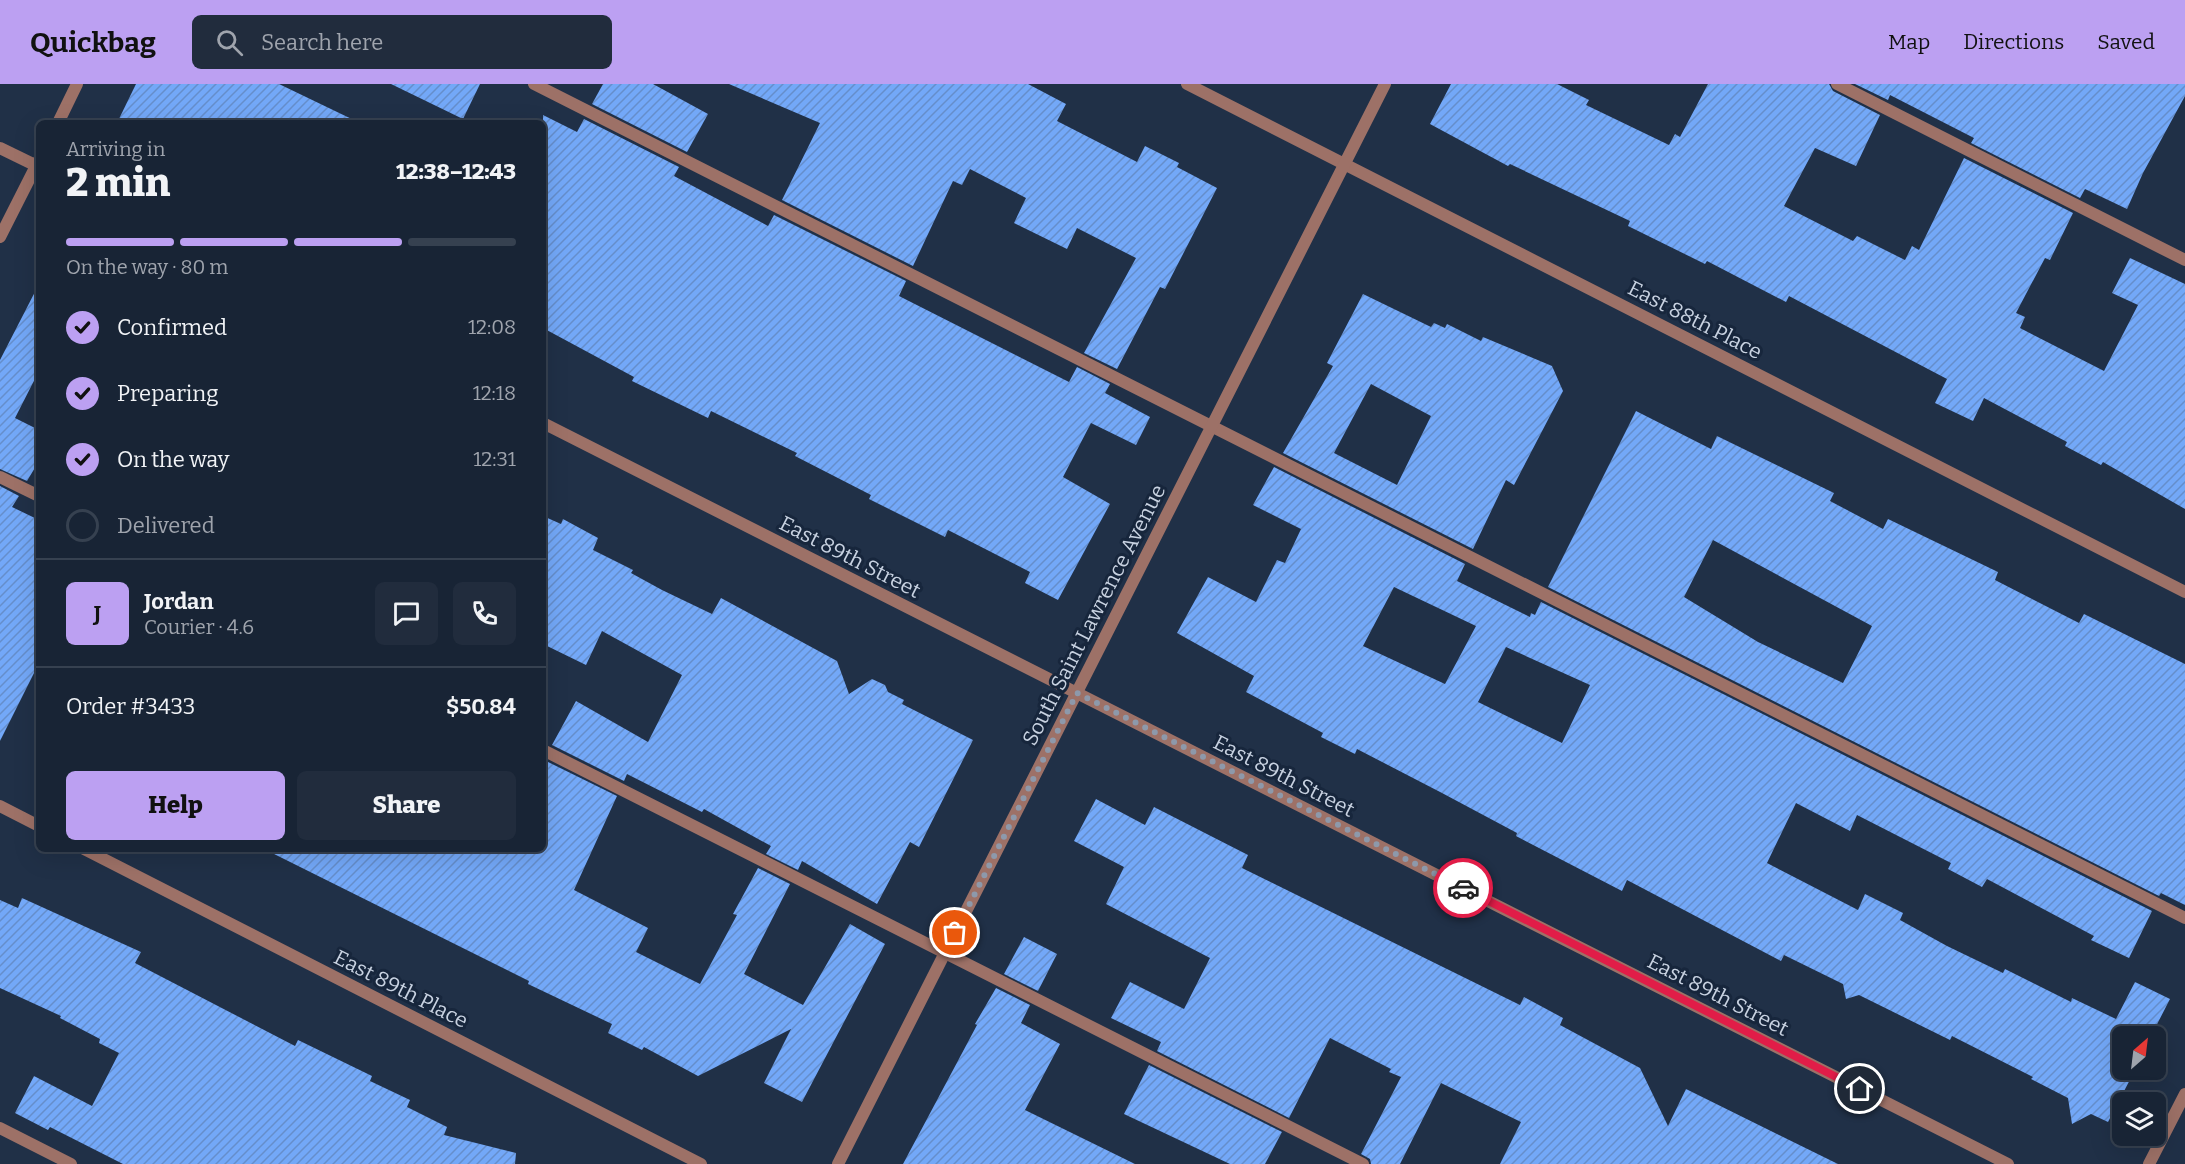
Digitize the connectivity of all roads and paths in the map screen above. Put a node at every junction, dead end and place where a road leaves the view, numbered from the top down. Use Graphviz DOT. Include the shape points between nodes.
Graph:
graph roads {
  1 [pos="77,84"];
  2 [pos="534,84"];
  3 [pos="1187,84"];
  4 [pos="1385,84"];
  5 [pos="1837,84"];
  6 [pos="59,120"];
  7 [pos="0,148"];
  8 [pos="36,163"];
  9 [pos="1345,163"];
  10 [pos="36,168"];
  11 [pos="0,237"];
  12 [pos="2185,260"];
  13 [pos="546,425"];
  14 [pos="1212,427"];
  15 [pos="0,477"];
  16 [pos="36,495"];
  17 [pos="2185,592"];
  18 [pos="1077,693"];
  19 [pos="546,752"];
  20 [pos="0,806"];
  21 [pos="36,824"];
  22 [pos="90,852"];
  23 [pos="2185,918"];
  24 [pos="945,953"];
  25 [pos="2185,1094"];
  26 [pos="0,1128"];
  27 [pos="71,1164"];
  28 [pos="701,1164"];
  29 [pos="838,1164"];
  30 [pos="1363,1164"];
  31 [pos="2008,1164"];
  32 [pos="2149,1164"];
  1 -- 6 [label="street"];
  2 -- 14 [label="street"];
  3 -- 9 [label="street, East 88th Place"];
  4 -- 9 [label="street, South Saint Lawrence Avenue"];
  5 -- 12 [label="street"];
  7 -- 8 [label="street"];
  9 -- 14 [label="street, South Saint Lawrence Avenue"];
  9 -- 17 [label="street, East 88th Place"];
  10 -- 11 [label="street"];
  13 -- 18 [label="street, East 89th Street"];
  14 -- 18 [label="street, South Saint Lawrence Avenue"];
  14 -- 23 [label="street"];
  15 -- 16 [label="street"];
  18 -- 24 [label="street, South Saint Lawrence Avenue"];
  18 -- 31 [label="street, East 89th Street"];
  19 -- 24 [label="street"];
  20 -- 21 [label="street"];
  22 -- 28 [label="street, East 89th Place"];
  24 -- 29 [label="street, South Saint Lawrence Avenue"];
  24 -- 30 [label="street"];
  25 -- 32 [label="street"];
  26 -- 27 [label="street"];
}
